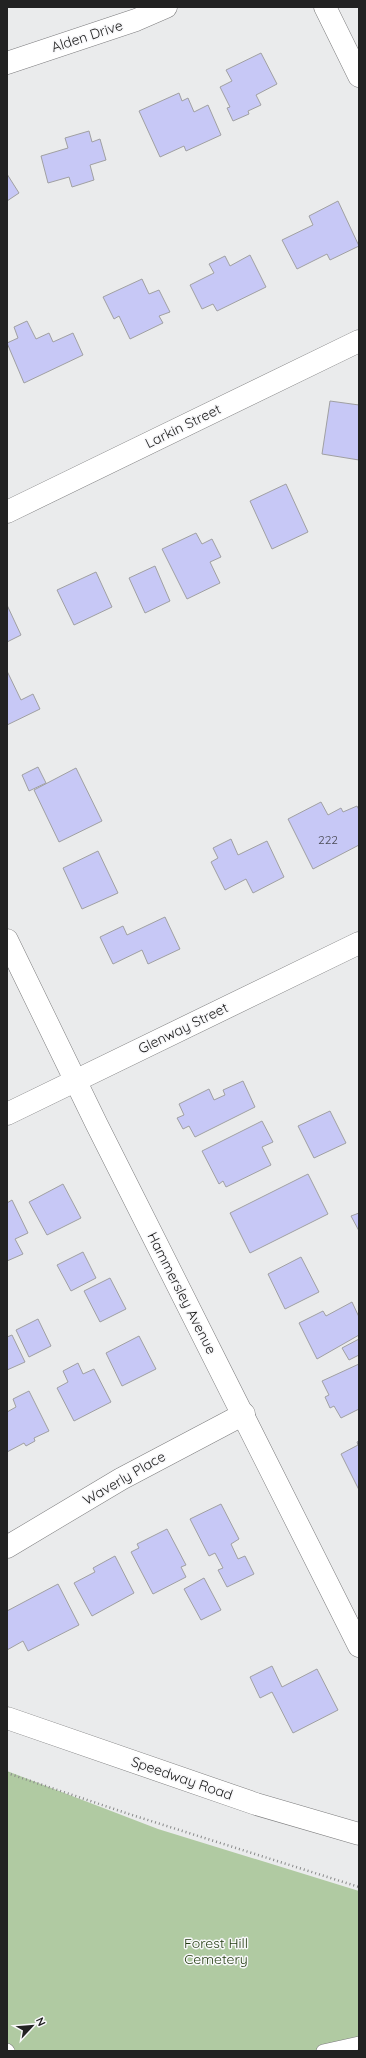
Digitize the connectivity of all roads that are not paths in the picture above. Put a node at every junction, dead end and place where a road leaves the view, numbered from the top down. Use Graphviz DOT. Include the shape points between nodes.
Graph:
graph roads {
  1 [pos="166,7"];
  2 [pos="325,7"];
  3 [pos="7,63"];
  4 [pos="359,76"];
  5 [pos="359,341"];
  6 [pos="7,512"];
  7 [pos="7,940"];
  8 [pos="359,943"];
  9 [pos="75,1080"];
  10 [pos="7,1114"];
  11 [pos="244,1414"];
  12 [pos="7,1547"];
  13 [pos="359,1646"];
  14 [pos="7,1718"];
  15 [pos="359,1834"];
  16 [pos="359,2043"];
  17 [pos="323,2051"];
  1 -- 3 [label="street, Alden Drive" via="136,20"];
  2 -- 4 [label="street"];
  5 -- 6 [label="street, Larkin Street"];
  7 -- 9 [label="street, Hammersley Avenue"];
  8 -- 9 [label="street, Glenway Street"];
  9 -- 10 [label="street, Glenway Street"];
  9 -- 11 [label="street, Hammersley Avenue"];
  11 -- 12 [label="street, Waverly Place" via="121,1479"];
  11 -- 13 [label="street, Hammersley Avenue"];
  14 -- 15 [label="street, Speedway Road" via="256,1804"];
  16 -- 17 [label="lane"];
}
